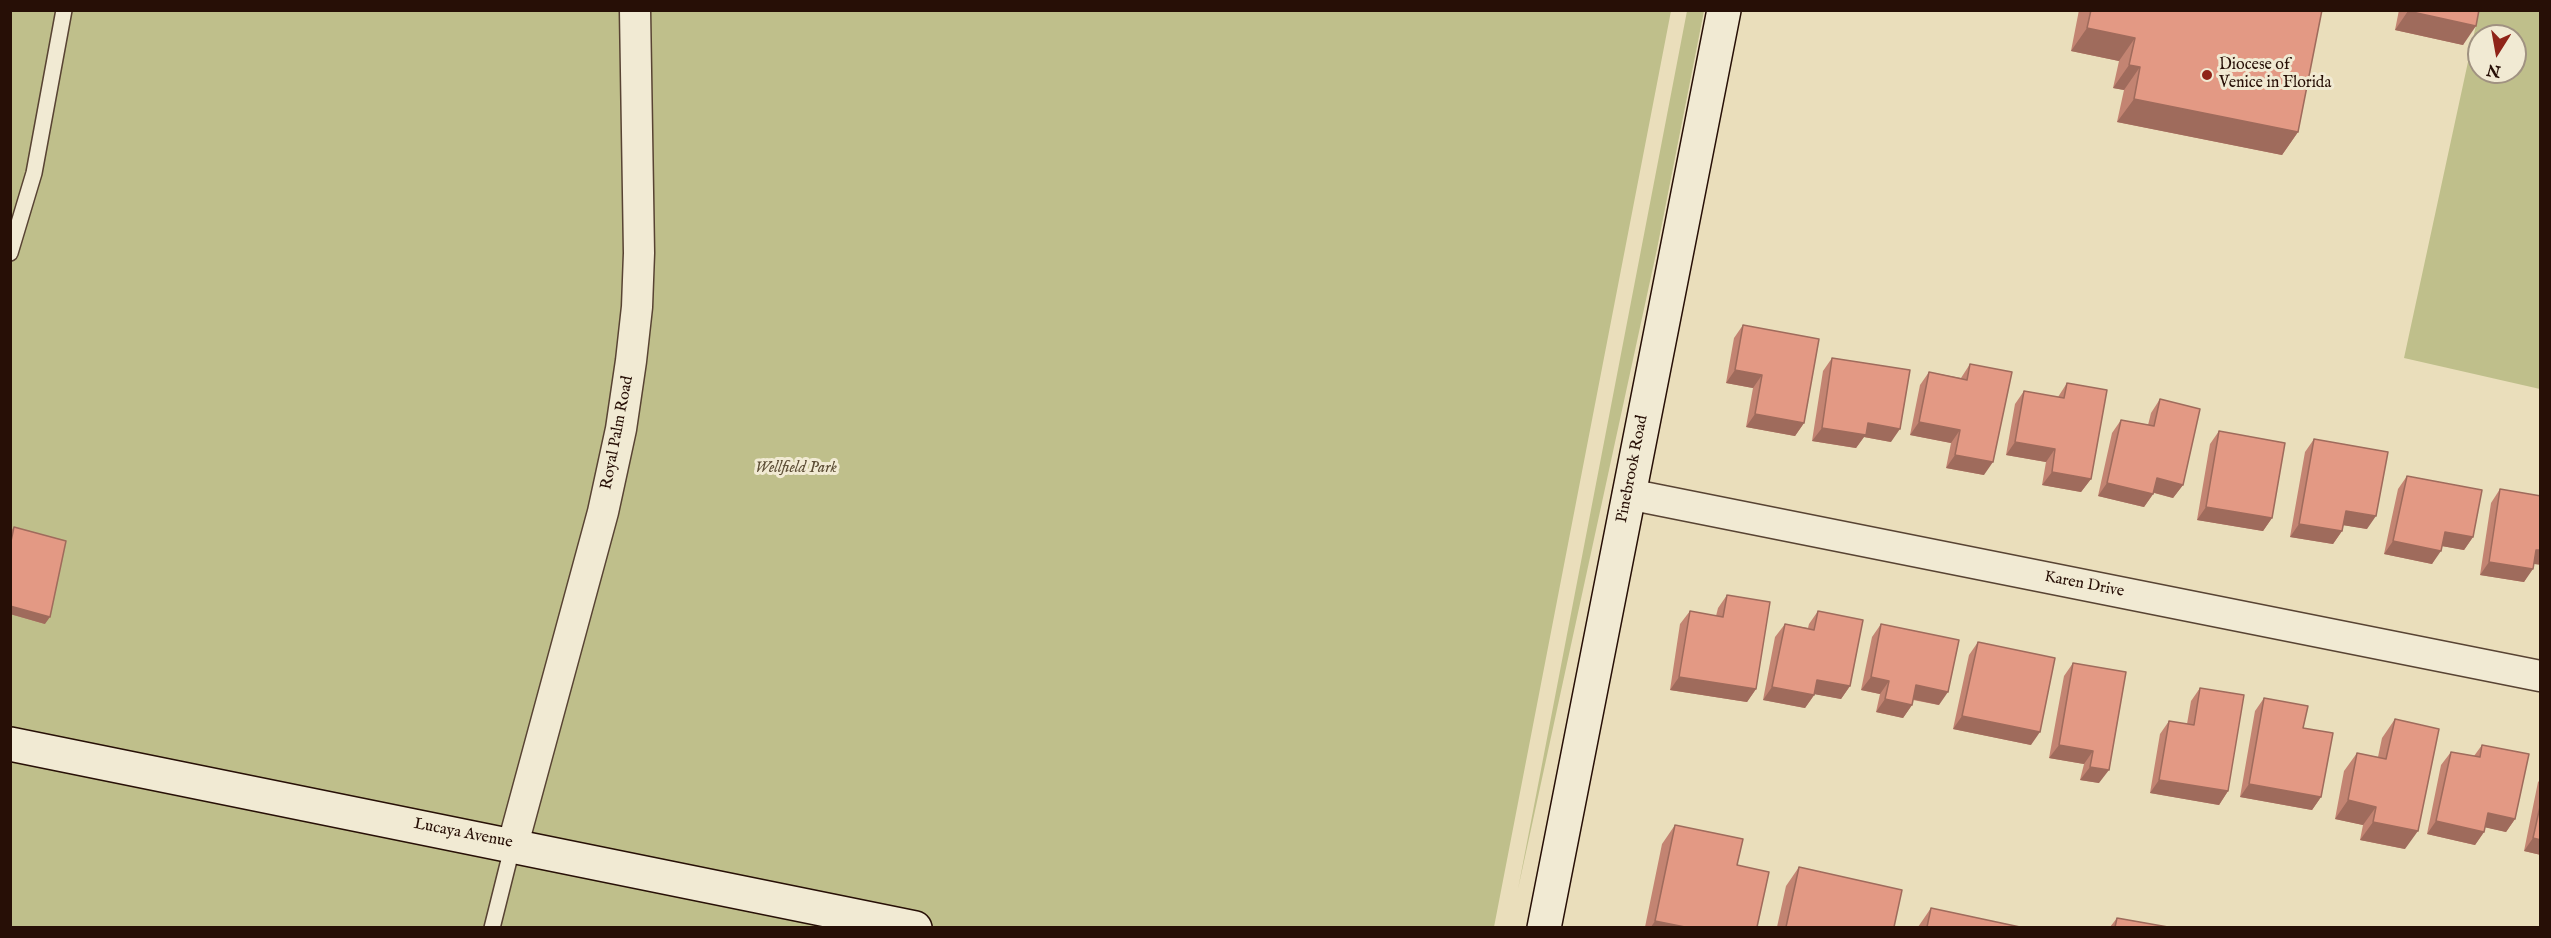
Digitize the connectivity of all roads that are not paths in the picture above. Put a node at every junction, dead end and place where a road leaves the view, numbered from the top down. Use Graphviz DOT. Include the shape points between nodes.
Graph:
graph roads {
  1 [pos="64,10"];
  2 [pos="635,10"];
  3 [pos="1724,10"];
  4 [pos="10,253"];
  5 [pos="1628,494"];
  6 [pos="2541,676"];
  7 [pos="10,744"];
  8 [pos="513,844"];
  9 [pos="492,927"];
  10 [pos="915,927"];
  11 [pos="1544,927"];
  1 -- 4 [label="lane" via="34,173"];
  2 -- 8 [label="street, Royal Palm Road" via="639,253 631,361 603,512"];
  3 -- 5 [label="street, Pinebrook Road"];
  5 -- 6 [label="street, Karen Drive"];
  5 -- 11 [label="street, Pinebrook Road"];
  7 -- 8 [label="street, Lucaya Avenue"];
  8 -- 9 [label="lane"];
  8 -- 10 [label="street, Lucaya Avenue"];
}
